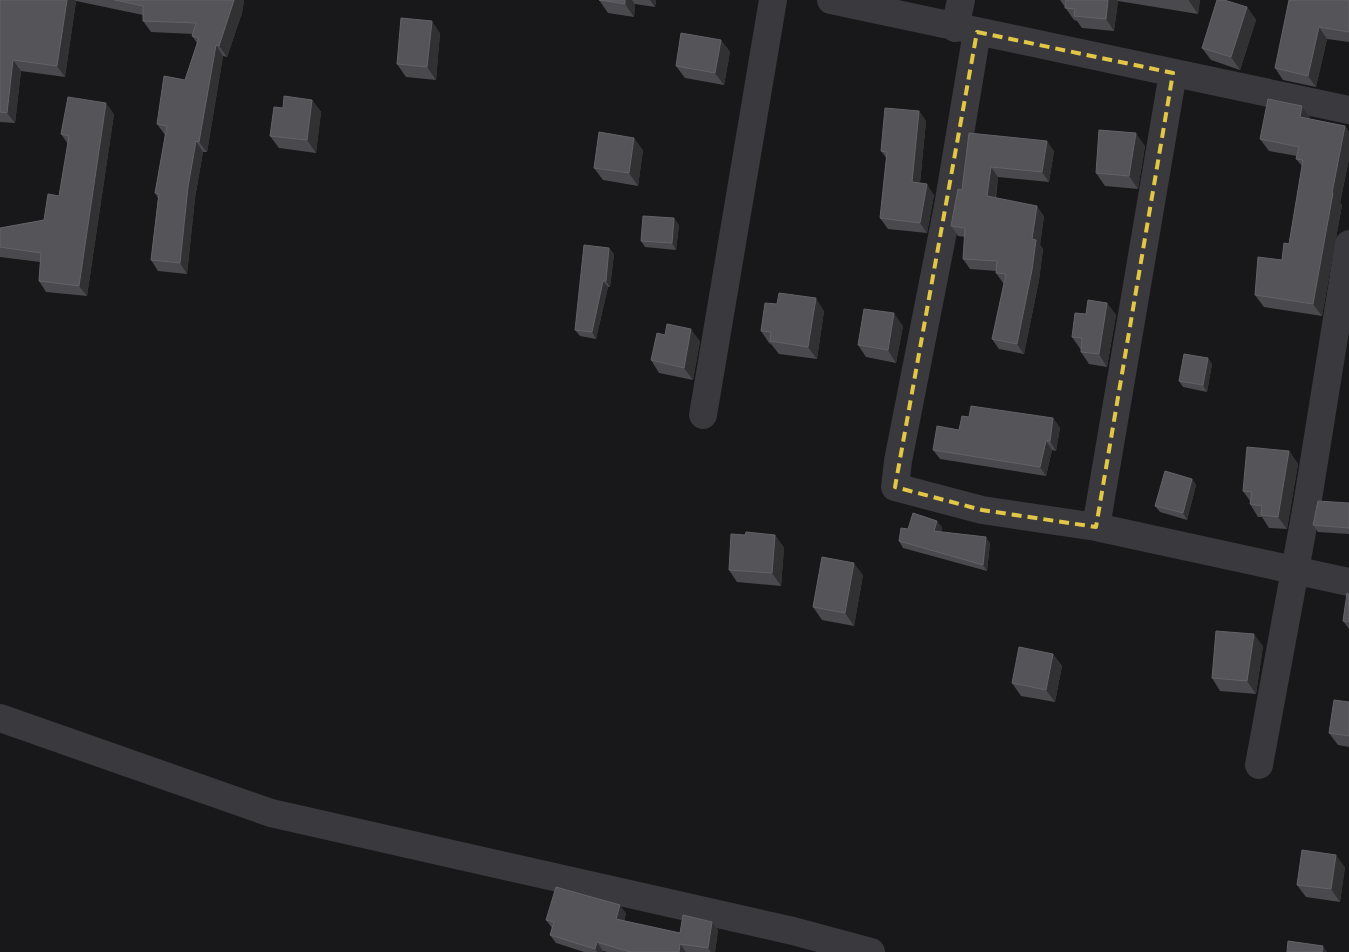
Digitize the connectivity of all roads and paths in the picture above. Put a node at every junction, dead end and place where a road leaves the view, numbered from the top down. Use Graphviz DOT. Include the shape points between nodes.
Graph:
graph roads {
  1 [pos="773,0"];
  2 [pos="831,0"];
  3 [pos="960,0"];
  4 [pos="966,30"];
  5 [pos="1173,73"];
  6 [pos="1349,110"];
  7 [pos="1349,244"];
  8 [pos="703,415"];
  9 [pos="1096,528"];
  10 [pos="1295,572"];
  11 [pos="1349,582"];
  12 [pos="0,718"];
  13 [pos="1260,766"];
  14 [pos="871,952"];
  1 -- 8 [label="street"];
  2 -- 4 [label="street"];
  3 -- 4 [label="street"];
  4 -- 5 [label="street"];
  4 -- 9 [label="street" via="948,206 895,487 982,510"];
  5 -- 6 [label="street"];
  5 -- 9 [label="street"];
  7 -- 10 [label="street"];
  9 -- 10 [label="street"];
  10 -- 11 [label="street"];
  10 -- 13 [label="street"];
  12 -- 14 [label="street" via="271,813 793,931"];
}
